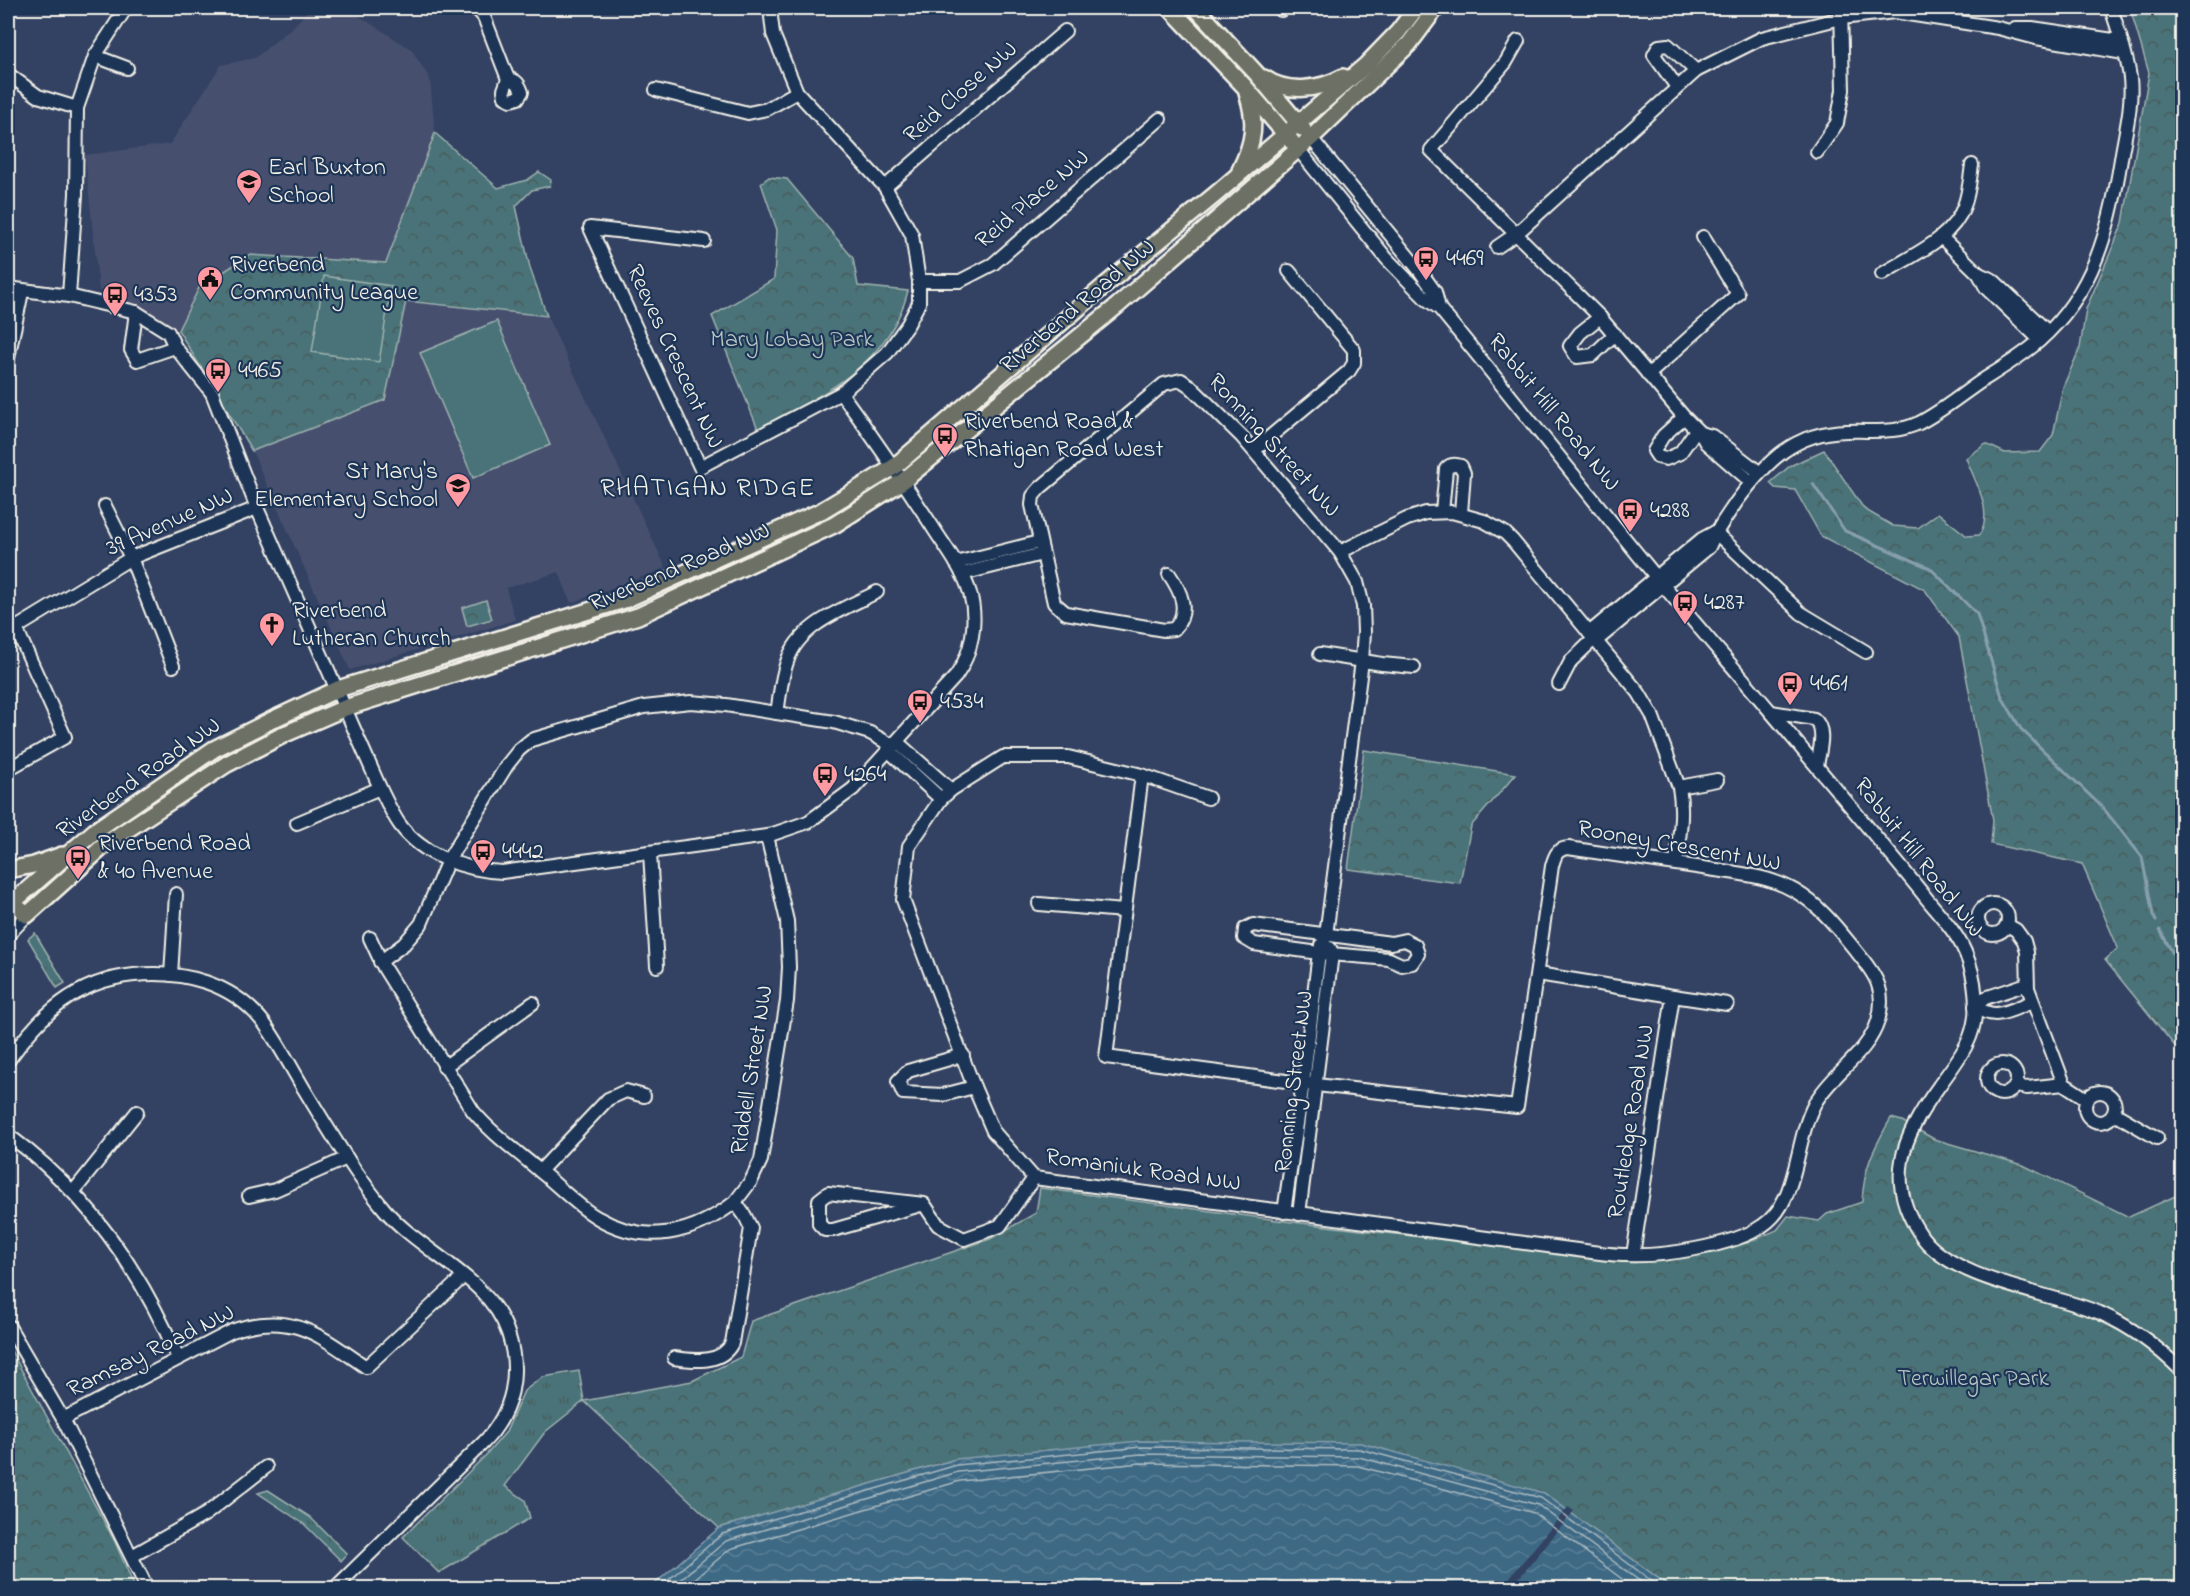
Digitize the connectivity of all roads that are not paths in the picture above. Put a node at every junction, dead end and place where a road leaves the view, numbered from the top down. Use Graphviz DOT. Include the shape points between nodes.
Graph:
graph roads {
  1 [pos="126,8"];
  2 [pos="476,8"];
  3 [pos="770,8"];
  4 [pos="1170,8"];
  5 [pos="1196,8"];
  6 [pos="1416,8"];
  7 [pos="1436,8"];
  8 [pos="2112,8"];
  9 [pos="1841,13"];
  10 [pos="1065,31"];
  11 [pos="1518,41"];
  12 [pos="2122,47"];
  13 [pos="95,56"];
  14 [pos="1366,65"];
  15 [pos="127,68"];
  16 [pos="1696,71"];
  17 [pos="8,74"];
  18 [pos="1256,74"];
  19 [pos="508,79"];
  20 [pos="1245,87"];
  21 [pos="1677,87"];
  22 [pos="656,90"];
  23 [pos="797,92"];
  24 [pos="77,108"];
  25 [pos="1160,119"];
  26 [pos="1298,123"];
  27 [pos="1286,134"];
  28 [pos="1311,138"];
  29 [pos="1298,149"];
  30 [pos="1817,152"];
  31 [pos="1972,165"];
  32 [pos="1238,174"];
  33 [pos="885,187"];
  34 [pos="1516,234"];
  35 [pos="1703,237"];
  36 [pos="1941,237"];
  37 [pos="704,241"];
  38 [pos="1497,247"];
  39 [pos="1289,271"];
  40 [pos="1882,274"];
  41 [pos="919,280"];
  42 [pos="8,288"];
  43 [pos="22,292"];
  44 [pos="69,296"];
  45 [pos="1439,308"];
  46 [pos="136,312"];
  47 [pos="1599,317"];
  48 [pos="1615,334"];
  49 [pos="2044,336"];
  50 [pos="175,347"];
  51 [pos="8,358"];
  52 [pos="1648,375"];
  53 [pos="841,393"];
  54 [pos="1684,417"];
  55 [pos="1698,431"];
  56 [pos="1254,450"];
  57 [pos="894,467"];
  58 [pos="1755,477"];
  59 [pos="903,481"];
  60 [pos="105,506"];
  61 [pos="257,508"];
  62 [pos="1442,512"];
  63 [pos="1461,513"];
  64 [pos="1715,532"];
  65 [pos="1040,548"];
  66 [pos="1340,552"];
  67 [pos="131,558"];
  68 [pos="959,568"];
  69 [pos="1168,574"];
  70 [pos="1660,581"];
  71 [pos="877,592"];
  72 [pos="12,629"];
  73 [pos="1593,638"];
  74 [pos="1866,652"];
  75 [pos="1320,654"];
  76 [pos="1362,661"];
  77 [pos="173,666"];
  78 [pos="1414,667"];
  79 [pos="1559,684"];
  80 [pos="338,689"];
  81 [pos="345,708"];
  82 [pos="1771,712"];
  83 [pos="777,713"];
  84 [pos="893,746"];
  85 [pos="1817,766"];
  86 [pos="8,769"];
  87 [pos="1142,775"];
  88 [pos="1717,780"];
  89 [pos="1679,787"];
  90 [pos="380,788"];
  91 [pos="951,790"];
  92 [pos="1208,798"];
  93 [pos="941,799"];
  94 [pos="297,823"];
  95 [pos="767,836"];
  96 [pos="71,852"];
  97 [pos="650,853"];
  98 [pos="448,860"];
  99 [pos="1676,864"];
  100 [pos="8,870"];
  101 [pos="176,894"];
  102 [pos="9,904"];
  103 [pos="1039,904"];
  104 [pos="1124,911"];
  105 [pos="27,915"];
  106 [pos="2007,925"];
  107 [pos="8,935"];
  108 [pos="1326,935"];
  109 [pos="370,938"];
  110 [pos="1326,953"];
  111 [pos="380,962"];
  112 [pos="657,966"];
  113 [pos="1538,974"];
  114 [pos="171,975"];
  115 [pos="2027,984"];
  116 [pos="1673,996"];
  117 [pos="2032,1002"];
  118 [pos="533,1003"];
  119 [pos="1727,1004"];
  120 [pos="1975,1006"];
  121 [pos="963,1055"];
  122 [pos="8,1061"];
  123 [pos="444,1067"];
  124 [pos="1303,1083"];
  125 [pos="2064,1084"];
  126 [pos="1316,1085"];
  127 [pos="2016,1086"];
  128 [pos="974,1087"];
  129 [pos="644,1096"];
  130 [pos="2087,1098"];
  131 [pos="137,1112"];
  132 [pos="2114,1113"];
  133 [pos="8,1135"];
  134 [pos="2157,1138"];
  135 [pos="347,1158"];
  136 [pos="540,1171"];
  137 [pos="1034,1178"];
  138 [pos="74,1191"];
  139 [pos="249,1196"];
  140 [pos="735,1202"];
  141 [pos="924,1204"];
  142 [pos="1284,1212"];
  143 [pos="1299,1214"];
  144 [pos="1633,1255"];
  145 [pos="463,1276"];
  146 [pos="8,1324"];
  147 [pos="178,1358"];
  148 [pos="674,1359"];
  149 [pos="2182,1371"];
  150 [pos="63,1419"];
  151 [pos="266,1467"];
  152 [pos="132,1556"];
  153 [pos="147,1588"];
  154 [pos="335,1588"];
  1 -- 13 [label="street"];
  2 -- 19 [label="street" via="484,17"];
  3 -- 23 [label="street" via="773,34"];
  4 -- 20 [label="main road, Rabbit Hill Road NW"];
  5 -- 18 [label="main road, Rabbit Hill Road NW"];
  6 -- 14 [label="main road, Riverbend Road NW"];
  7 -- 28 [label="main road, Riverbend Road NW" via="1409,44"];
  8 -- 12 [label="street"];
  9 -- 12 [label="street" via="1895,12 1998,28 2032,28"];
  9 -- 16 [label="street" via="1762,38"];
  9 -- 30 [label="street" via="1843,90 1837,123"];
  10 -- 33 [label="street, Reid Close NW"];
  11 -- 34 [label="street" via="1506,62 1431,150"];
  12 -- 49 [label="street" via="2131,91 2113,209 2092,270 2072,304"];
  13 -- 15 [label="street"];
  13 -- 24 [label="street"];
  14 -- 18 [label="main road" via="1332,84 1298,90 1270,83"];
  14 -- 26 [label="main road, Riverbend Road NW"];
  16 -- 21 [label="street"];
  16 -- 21 [label="street" via="1668,45 1659,46 1654,55"];
  17 -- 24 [label="street" via="38,96"];
  18 -- 26 [label="main road, Rabbit Hill Road NW"];
  20 -- 27 [label="main road, Rabbit Hill Road NW"];
  20 -- 32 [label="main road" via="1254,120 1249,151"];
  21 -- 34 [label="street"];
  22 -- 23 [label="street" via="748,113 766,109"];
  23 -- 33 [label="street"];
  24 -- 44 [label="street"];
  25 -- 41 [label="street, Reid Place NW" via="993,264 960,281"];
  26 -- 27 [label="main road, Riverbend Road NW"];
  26 -- 28 [label="main road, Rabbit Hill Road NW"];
  27 -- 29 [label="main road, Rabbit Hill Road NW"];
  27 -- 32 [label="main road, Riverbend Road NW"];
  28 -- 29 [label="main road, Riverbend Road NW"];
  28 -- 45 [label="street, Rabbit Hill Road NW" via="1420,271 1435,292"];
  29 -- 45 [label="street, Rabbit Hill Road NW" via="1387,259"];
  29 -- 59 [label="main road, Riverbend Road NW" via="1117,306"];
  31 -- 36 [label="street" via="1964,208"];
  32 -- 57 [label="main road, Riverbend Road NW"];
  33 -- 41 [label="street" via="912,235"];
  34 -- 38 [label="street"];
  34 -- 47 [label="street"];
  35 -- 52 [label="street" via="1738,294"];
  36 -- 40 [label="street"];
  36 -- 49 [label="street" via="1978,274 1993,280"];
  37 -- 53 [label="street, Reeves Crescent NW" via="590,228 700,467"];
  39 -- 56 [label="street" via="1354,350 1355,358 1349,371"];
  41 -- 53 [label="street" via="919,303 908,324 887,353"];
  42 -- 43 [label="street"];
  43 -- 44 [label="street"];
  43 -- 51 [label="street"];
  44 -- 46 [label="street"];
  45 -- 70 [label="street, Rabbit Hill Road NW"];
  46 -- 50 [label="street" via="168,333"];
  46 -- 50 [label="street" via="131,350 137,360"];
  47 -- 48 [label="street"];
  47 -- 48 [label="street" via="1570,346 1577,357 1593,355"];
  48 -- 52 [label="street"];
  49 -- 58 [label="street" via="1918,423 1896,431 1848,431 1819,436 1785,450"];
  50 -- 61 [label="street" via="212,393"];
  52 -- 54 [label="street"];
  53 -- 57 [label="street"];
  54 -- 55 [label="street"];
  54 -- 55 [label="street" via="1657,443 1654,451 1658,457 1666,459 1680,453"];
  55 -- 58 [label="street" via="1712,436"];
  56 -- 65 [label="street, Ronning Street NW" via="1190,386 1181,380 1170,381 1037,491 1032,505"];
  56 -- 66 [label="street, Ronning Street NW"];
  57 -- 59 [label="street"];
  57 -- 80 [label="main road, Riverbend Road NW" via="821,512 627,599"];
  58 -- 64 [label="street"];
  59 -- 68 [label="street"];
  59 -- 81 [label="main road, Riverbend Road NW" via="834,525 638,616"];
  60 -- 67 [label="street"];
  61 -- 67 [label="street, 39 Avenue NW"];
  61 -- 80 [label="street"];
  62 -- 63 [label="street"];
  62 -- 63 [label="street" via="1446,469 1456,465 1464,473"];
  62 -- 66 [label="street" via="1407,519"];
  63 -- 73 [label="street" via="1505,533"];
  64 -- 70 [label="street" via="1708,547"];
  64 -- 74 [label="street" via="1801,613"];
  65 -- 68 [label="street"];
  65 -- 69 [label="street, Ronning Street NW" via="1054,603 1071,615 1174,629 1182,601"];
  66 -- 76 [label="street, Ronning Street NW" via="1357,582 1363,606"];
  67 -- 72 [label="street, 39 Avenue NW"];
  67 -- 77 [label="street"];
  68 -- 84 [label="street" via="973,609 967,657 949,685"];
  70 -- 73 [label="street"];
  70 -- 82 [label="street, Rabbit Hill Road NW"];
  71 -- 83 [label="street" via="822,620 800,638 787,661"];
  72 -- 86 [label="street" via="65,737"];
  73 -- 79 [label="street" via="1571,661"];
  73 -- 89 [label="street" via="1646,705"];
  75 -- 76 [label="street"];
  76 -- 78 [label="street"];
  76 -- 108 [label="street, Ronning Street NW"];
  80 -- 81 [label="street"];
  80 -- 96 [label="main road, Riverbend Road NW" via="214,748 96,830"];
  81 -- 90 [label="street"];
  81 -- 105 [label="main road, Riverbend Road NW" via="227,764 107,843"];
  82 -- 85 [label="street, Rabbit Hill Road NW"];
  82 -- 85 [label="street" via="1820,723"];
  83 -- 84 [label="street" via="846,725"];
  83 -- 98 [label="street" via="709,703 675,703 644,707 531,740 513,756"];
  84 -- 91 [label="street"];
  84 -- 93 [label="street"];
  84 -- 95 [label="street" via="854,789 826,811 808,822"];
  85 -- 120 [label="street, Rabbit Hill Road NW" via="1957,937 1972,974"];
  87 -- 91 [label="street, Romaniuk Road NW" via="1068,757 1003,757"];
  87 -- 92 [label="street, Romaniuk Road NW"];
  87 -- 104 [label="street"];
  88 -- 89 [label="street"];
  89 -- 99 [label="street" via="1682,809"];
  90 -- 94 [label="street"];
  90 -- 98 [label="street" via="411,838"];
  91 -- 93 [label="street, Romaniuk Road NW"];
  93 -- 121 [label="street, Romaniuk Road NW" via="909,846 903,900"];
  95 -- 97 [label="street"];
  95 -- 140 [label="street, Riddell Street NW" via="787,921 789,985 761,1160"];
  96 -- 100 [label="main road"];
  96 -- 102 [label="main road, Riverbend Road NW"];
  97 -- 98 [label="street" via="502,872"];
  97 -- 112 [label="street"];
  98 -- 111 [label="street" via="422,924"];
  99 -- 113 [label="street, Rooney Crescent NW" via="1568,848 1559,850 1552,866"];
  99 -- 144 [label="street, Rooney Crescent NW" via="1751,876 1781,884 1805,897 1829,918 1873,971 1881,1004 1872,1034 1815,1104 1790,1186 1771,1219 1736,1238 1687,1250"];
  101 -- 114 [label="street"];
  102 -- 105 [label="main road"];
  103 -- 104 [label="street"];
  104 -- 124 [label="street" via="1106,1057"];
  105 -- 107 [label="street, Riverbend Road NW"];
  106 -- 115 [label="street" via="2024,941"];
  108 -- 110 [label="street, Ronning Street NW"];
  108 -- 110 [label="street" via="1253,926 1245,929 1244,938 1254,944"];
  108 -- 110 [label="street" via="1391,943 1405,940 1415,945 1418,954 1412,963 1402,965 1389,959"];
  109 -- 111 [label="street, Riddell Street NW"];
  110 -- 124 [label="street, Ronning Street NW"];
  110 -- 126 [label="street, Ronning Street NW"];
  111 -- 123 [label="street, Riddell Street NW"];
  113 -- 116 [label="street, Routledge Road NW"];
  113 -- 126 [label="street, Rooney Crescent NW" via="1517,1107"];
  114 -- 122 [label="street" via="131,975 79,991 36,1023"];
  114 -- 135 [label="street" via="195,978 218,987 257,1015"];
  115 -- 117 [label="street"];
  115 -- 120 [label="street" via="1985,998"];
  116 -- 119 [label="street, Routledge Road NW"];
  116 -- 144 [label="street, Routledge Road NW"];
  117 -- 120 [label="street" via="1993,1015"];
  117 -- 125 [label="street"];
  118 -- 123 [label="street"];
  120 -- 149 [label="street, Rabbit Hill Road NW" via="1965,1049 1916,1118 1905,1144 1902,1183 1915,1224 1939,1254 1960,1268 2100,1313 2133,1330"];
  121 -- 128 [label="street, Romaniuk Road NW"];
  121 -- 128 [label="street" via="908,1071 898,1081 903,1093 944,1095"];
  123 -- 136 [label="street, Riddell Street NW" via="480,1120"];
  124 -- 126 [label="street"];
  124 -- 142 [label="street, Ronning Street NW"];
  125 -- 127 [label="street"];
  125 -- 130 [label="street"];
  126 -- 143 [label="street, Ronning Street NW"];
  128 -- 137 [label="street, Romaniuk Road NW" via="998,1139"];
  129 -- 136 [label="street" via="626,1091 608,1099"];
  130 -- 132 [label="street" via="2100,1091 2110,1095 2115,1103"];
  130 -- 132 [label="street" via="2089,1118 2107,1121"];
  131 -- 138 [label="street"];
  132 -- 134 [label="street"];
  133 -- 138 [label="street"];
  135 -- 139 [label="street" via="275,1190"];
  135 -- 145 [label="street" via="386,1211"];
  136 -- 140 [label="street, Riddell Street NW" via="598,1218 644,1233 679,1232 697,1226"];
  137 -- 141 [label="street" via="1000,1226 964,1239 938,1225"];
  137 -- 142 [label="street, Romaniuk Road NW"];
  138 -- 147 [label="street" via="124,1255 160,1315"];
  140 -- 148 [label="street" via="751,1228 732,1342 717,1357"];
  141 -- 141 [label="street" via="828,1193 819,1200 819,1224 825,1230 833,1230"];
  142 -- 143 [label="street, Rooney Crescent NW"];
  143 -- 144 [label="street, Rooney Crescent NW"];
  145 -- 147 [label="street, Ramsay Road NW" via="366,1367 310,1330 277,1323 243,1328"];
  145 -- 154 [label="street" via="490,1301 503,1320 513,1357 513,1384 506,1411 491,1435"];
  146 -- 150 [label="street"];
  147 -- 150 [label="street, Ramsay Road NW"];
  150 -- 152 [label="street"];
  151 -- 152 [label="street" via="206,1514"];
  152 -- 153 [label="street"];
}
